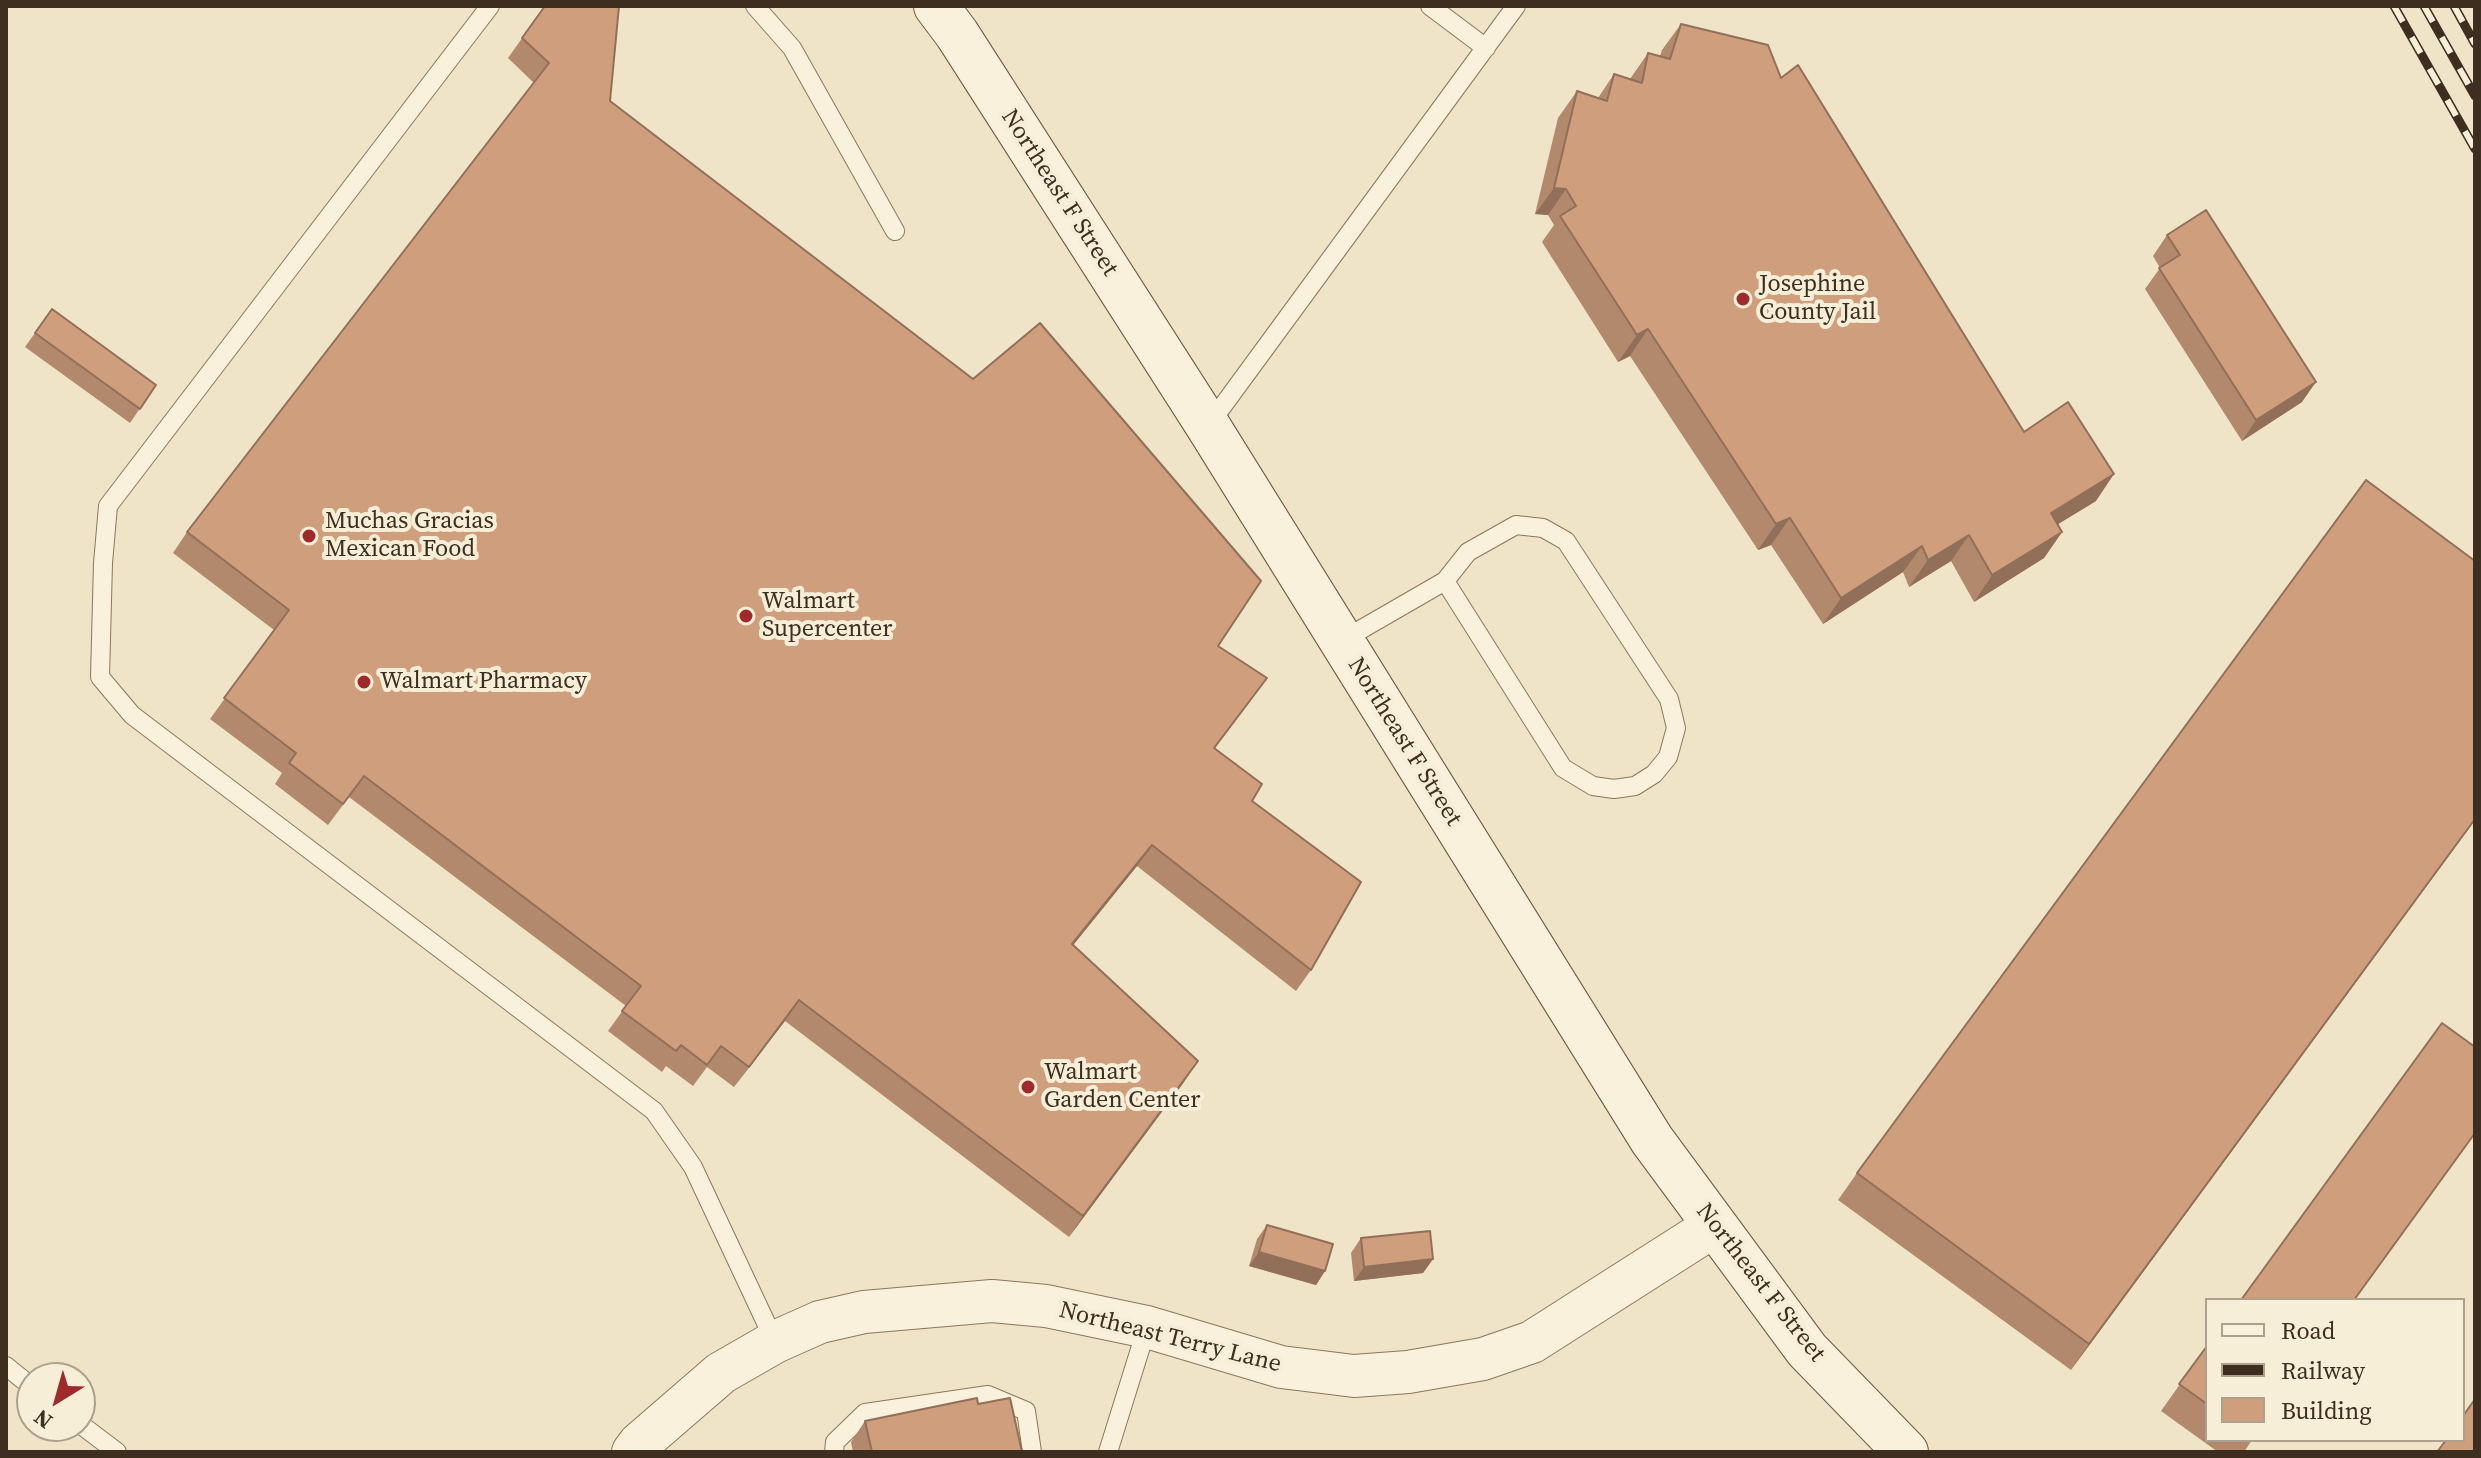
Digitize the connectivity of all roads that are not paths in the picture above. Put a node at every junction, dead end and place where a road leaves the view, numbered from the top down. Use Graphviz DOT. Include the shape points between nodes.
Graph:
graph roads {
  1 [pos="490,6"];
  2 [pos="755,6"];
  3 [pos="936,6"];
  4 [pos="1430,6"];
  5 [pos="1516,6"];
  6 [pos="1486,48"];
  7 [pos="895,231"];
  8 [pos="1208,426"];
  9 [pos="1445,581"];
  10 [pos="1341,641"];
  11 [pos="1714,1226"];
  12 [pos="1147,1327"];
  13 [pos="775,1342"];
  14 [pos="96,1436"];
  15 [pos="117,1452"];
  16 [pos="633,1452"];
  17 [pos="834,1452"];
  18 [pos="1032,1452"];
  19 [pos="1108,1452"];
  20 [pos="1906,1452"];
  1 -- 13 [label="lane" via="108,506 100,677 132,715 654,1111 693,1167"];
  2 -- 7 [label="lane" via="792,48"];
  3 -- 8 [label="main road, Northeast F Street"];
  4 -- 6 [label="lane"];
  5 -- 6 [label="lane"];
  6 -- 8 [label="lane"];
  8 -- 10 [label="main road, Northeast F Street"];
  9 -- 9 [label="lane" via="1563,768 1593,786 1614,789 1635,786 1654,774 1668,757 1676,728 1669,699 1566,541 1543,528 1516,525 1468,552"];
  9 -- 10 [label="lane"];
  10 -- 11 [label="main road, Northeast F Street" via="1652,1140"];
  11 -- 12 [label="street, Northeast Terry Lane" via="1532,1342 1483,1359 1354,1376 1281,1367"];
  11 -- 20 [label="main road, Northeast F Street" via="1807,1350"];
  12 -- 13 [label="street, Northeast Terry Lane" via="1046,1306 992,1301 864,1312 820,1322"];
  12 -- 19 [label="lane"];
  13 -- 16 [label="street, Northeast Terry Lane" via="721,1373"];
  14 -- 15 [label="lane"];
  17 -- 18 [label="lane" via="835,1442 865,1413 988,1395 1026,1411"];
}
